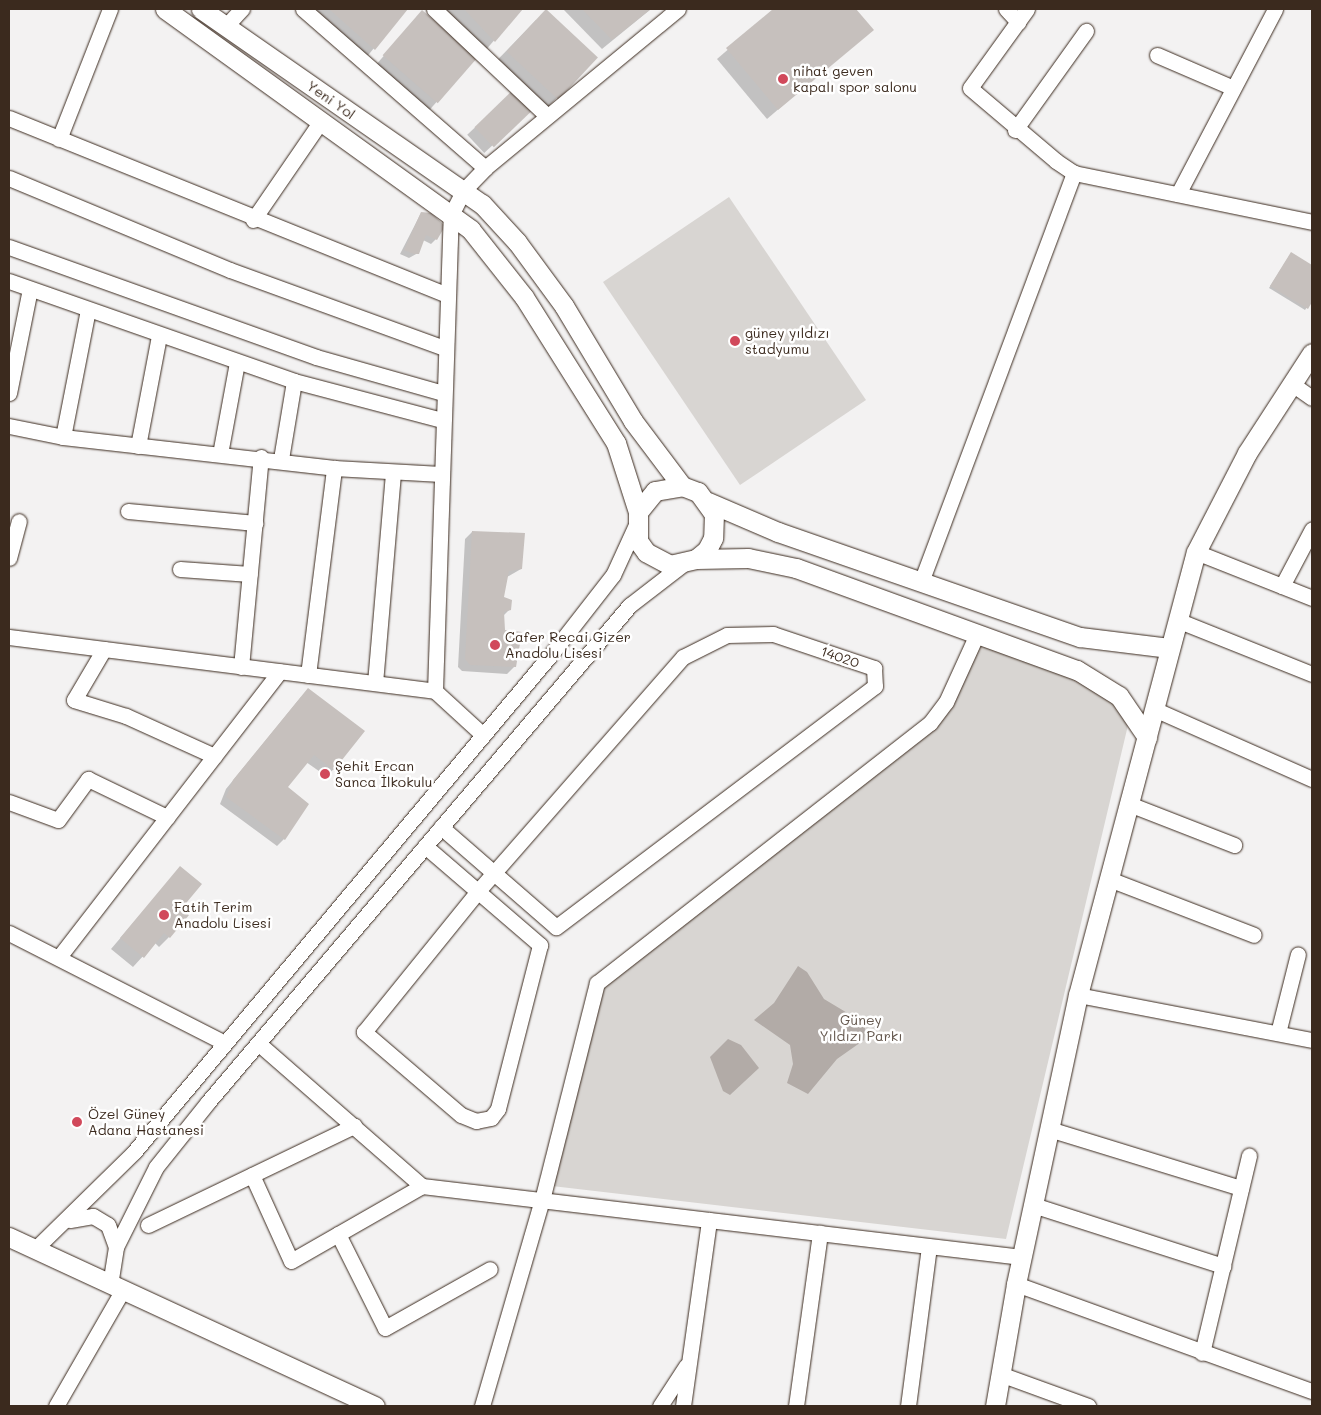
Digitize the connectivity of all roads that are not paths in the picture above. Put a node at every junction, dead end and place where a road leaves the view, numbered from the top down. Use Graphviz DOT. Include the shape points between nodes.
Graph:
graph roads {
  1 [pos="110,9"];
  2 [pos="165,9"];
  3 [pos="201,9"];
  4 [pos="242,9"];
  5 [pos="303,9"];
  6 [pos="434,9"];
  7 [pos="678,9"];
  8 [pos="1006,9"];
  9 [pos="1027,9"];
  10 [pos="1275,9"];
  11 [pos="1018,22"];
  12 [pos="225,27"];
  13 [pos="1086,31"];
  14 [pos="1157,56"];
  15 [pos="1232,87"];
  16 [pos="546,116"];
  17 [pos="9,118"];
  18 [pos="321,121"];
  19 [pos="1015,130"];
  20 [pos="59,139"];
  21 [pos="484,168"];
  22 [pos="1074,173"];
  23 [pos="9,178"];
  24 [pos="463,191"];
  25 [pos="1178,194"];
  26 [pos="451,215"];
  27 [pos="253,220"];
  28 [pos="1312,222"];
  29 [pos="9,247"];
  30 [pos="9,282"];
  31 [pos="30,289"];
  32 [pos="447,295"];
  33 [pos="88,310"];
  34 [pos="159,336"];
  35 [pos="444,348"];
  36 [pos="1312,353"];
  37 [pos="237,362"];
  38 [pos="294,381"];
  39 [pos="1292,384"];
  40 [pos="9,393"];
  41 [pos="443,393"];
  42 [pos="1312,398"];
  43 [pos="442,420"];
  44 [pos="9,426"];
  45 [pos="63,437"];
  46 [pos="138,446"];
  47 [pos="220,454"];
  48 [pos="261,458"];
  49 [pos="281,459"];
  50 [pos="334,468"];
  51 [pos="393,473"];
  52 [pos="441,474"];
  53 [pos="682,486"];
  54 [pos="708,502"];
  55 [pos="128,511"];
  56 [pos="636,520"];
  57 [pos="19,521"];
  58 [pos="255,523"];
  59 [pos="1312,529"];
  60 [pos="1196,552"];
  61 [pos="9,558"];
  62 [pos="690,562"];
  63 [pos="180,569"];
  64 [pos="250,574"];
  65 [pos="920,582"];
  66 [pos="1282,586"];
  67 [pos="1312,598"];
  68 [pos="1176,620"];
  69 [pos="977,634"];
  70 [pos="9,637"];
  71 [pos="1169,648"];
  72 [pos="104,649"];
  73 [pos="241,666"];
  74 [pos="280,671"];
  75 [pos="1312,674"];
  76 [pos="308,675"];
  77 [pos="376,683"];
  78 [pos="435,691"];
  79 [pos="1154,709"];
  80 [pos="484,735"];
  81 [pos="1147,737"];
  82 [pos="214,756"];
  83 [pos="1312,779"];
  84 [pos="9,802"];
  85 [pos="1129,804"];
  86 [pos="167,817"];
  87 [pos="441,827"];
  88 [pos="1234,845"];
  89 [pos="425,846"];
  90 [pos="494,873"];
  91 [pos="1109,879"];
  92 [pos="478,891"];
  93 [pos="556,927"];
  94 [pos="9,933"];
  95 [pos="1254,935"];
  96 [pos="540,945"];
  97 [pos="1298,954"];
  98 [pos="59,957"];
  99 [pos="1078,995"];
  100 [pos="1278,1033"];
  101 [pos="1312,1040"];
  102 [pos="226,1043"];
  103 [pos="258,1043"];
  104 [pos="354,1126"];
  105 [pos="1049,1129"];
  106 [pos="1248,1156"];
  107 [pos="252,1175"];
  108 [pos="422,1186"];
  109 [pos="1241,1188"];
  110 [pos="542,1200"];
  111 [pos="1033,1205"];
  112 [pos="70,1220"];
  113 [pos="709,1220"];
  114 [pos="148,1225"];
  115 [pos="820,1233"];
  116 [pos="338,1234"];
  117 [pos="9,1237"];
  118 [pos="929,1246"];
  119 [pos="116,1247"];
  120 [pos="35,1249"];
  121 [pos="1022,1257"];
  122 [pos="1223,1266"];
  123 [pos="490,1269"];
  124 [pos="1016,1284"];
  125 [pos="116,1288"];
  126 [pos="1202,1353"];
  127 [pos="689,1362"];
  128 [pos="1000,1374"];
  129 [pos="1312,1391"];
  130 [pos="56,1406"];
  131 [pos="375,1406"];
  132 [pos="482,1406"];
  133 [pos="660,1406"];
  134 [pos="683,1406"];
  135 [pos="796,1406"];
  136 [pos="908,1406"];
  137 [pos="995,1406"];
  138 [pos="1088,1406"];
  1 -- 20 [label="street"];
  2 -- 18 [label="main road"];
  3 -- 12 [label="main road, Yeni Yol"];
  4 -- 12 [label="street"];
  5 -- 21 [label="street"];
  6 -- 16 [label="street"];
  7 -- 16 [label="street"];
  8 -- 11 [label="street"];
  9 -- 11 [label="street"];
  10 -- 15 [label="street"];
  11 -- 19 [label="street" via="970,88"];
  12 -- 24 [label="main road, Yeni Yol"];
  13 -- 19 [label="street"];
  14 -- 15 [label="street"];
  15 -- 25 [label="street"];
  16 -- 21 [label="street"];
  17 -- 20 [label="street"];
  18 -- 26 [label="main road"];
  18 -- 27 [label="street"];
  19 -- 22 [label="street"];
  20 -- 27 [label="street"];
  21 -- 24 [label="street"];
  22 -- 25 [label="street"];
  22 -- 65 [label="street"];
  23 -- 35 [label="street" via="230,270"];
  24 -- 26 [label="street"];
  24 -- 53 [label="main road, Yeni Yol" via="482,204 517,242 564,306 633,421"];
  25 -- 28 [label="street"];
  26 -- 32 [label="street"];
  26 -- 56 [label="main road" via="471,230 529,305 616,443"];
  27 -- 32 [label="street"];
  29 -- 41 [label="street" via="316,357"];
  30 -- 31 [label="street"];
  31 -- 33 [label="street"];
  31 -- 40 [label="street"];
  32 -- 35 [label="street"];
  33 -- 34 [label="street"];
  33 -- 45 [label="street"];
  34 -- 37 [label="street"];
  34 -- 46 [label="street"];
  35 -- 41 [label="street"];
  36 -- 39 [label="main road"];
  37 -- 38 [label="street"];
  37 -- 47 [label="street"];
  38 -- 43 [label="street"];
  38 -- 49 [label="street"];
  39 -- 42 [label="street"];
  39 -- 60 [label="main road" via="1247,453"];
  41 -- 43 [label="street"];
  43 -- 52 [label="street"];
  44 -- 45 [label="street"];
  45 -- 46 [label="street"];
  46 -- 47 [label="street"];
  47 -- 48 [label="street"];
  48 -- 49 [label="street"];
  48 -- 58 [label="street"];
  49 -- 50 [label="street"];
  50 -- 51 [label="street"];
  50 -- 76 [label="street"];
  51 -- 52 [label="street"];
  51 -- 77 [label="street"];
  52 -- 78 [label="street"];
  53 -- 54 [label="main road"];
  53 -- 56 [label="main road" via="655,491"];
  54 -- 62 [label="main road" via="714,514 713,538"];
  54 -- 65 [label="main road" via="778,532"];
  55 -- 58 [label="street"];
  56 -- 62 [label="main road" via="646,552 657,561"];
  56 -- 80 [label="street" via="613,575"];
  57 -- 61 [label="street"];
  58 -- 64 [label="street"];
  59 -- 66 [label="street"];
  60 -- 66 [label="street"];
  60 -- 68 [label="main road"];
  62 -- 69 [label="main road" via="748,558 796,568"];
  62 -- 87 [label="street" via="630,605"];
  63 -- 64 [label="street"];
  64 -- 73 [label="street"];
  65 -- 71 [label="main road" via="1080,637"];
  66 -- 67 [label="street"];
  68 -- 71 [label="main road"];
  68 -- 75 [label="street"];
  69 -- 81 [label="main road" via="1094,681 1120,696"];
  69 -- 110 [label="street" via="946,702 930,723 597,983"];
  70 -- 72 [label="street"];
  71 -- 79 [label="main road"];
  72 -- 73 [label="street"];
  72 -- 82 [label="street" via="74,700 126,716"];
  73 -- 74 [label="street"];
  74 -- 76 [label="street"];
  74 -- 82 [label="street"];
  76 -- 77 [label="street"];
  77 -- 78 [label="street"];
  78 -- 80 [label="street"];
  79 -- 81 [label="main road"];
  79 -- 83 [label="street"];
  80 -- 102 [label="street"];
  81 -- 85 [label="main road"];
  82 -- 86 [label="street"];
  84 -- 86 [label="street" via="58,820 88,779"];
  85 -- 88 [label="street"];
  85 -- 91 [label="main road"];
  86 -- 98 [label="street"];
  87 -- 89 [label="street"];
  87 -- 90 [label="street"];
  89 -- 92 [label="street"];
  89 -- 103 [label="street"];
  90 -- 92 [label="street"];
  90 -- 93 [label="street"];
  90 -- 93 [label="street, 14020" via="683,657 728,635 773,634 874,668 875,686"];
  91 -- 95 [label="street"];
  91 -- 99 [label="main road"];
  92 -- 96 [label="street"];
  92 -- 96 [label="street" via="364,1032 461,1115 476,1121 491,1118 498,1109"];
  93 -- 96 [label="street" via="552,940"];
  94 -- 98 [label="street"];
  97 -- 100 [label="street"];
  98 -- 102 [label="street"];
  99 -- 100 [label="street"];
  99 -- 105 [label="main road"];
  100 -- 101 [label="street"];
  102 -- 112 [label="street" via="134,1152"];
  103 -- 104 [label="street"];
  103 -- 119 [label="street" via="156,1167"];
  104 -- 107 [label="street"];
  104 -- 108 [label="street"];
  105 -- 109 [label="street"];
  105 -- 111 [label="main road"];
  106 -- 109 [label="street"];
  107 -- 114 [label="street"];
  107 -- 116 [label="street" via="291,1261"];
  108 -- 110 [label="street"];
  108 -- 116 [label="street"];
  109 -- 122 [label="street"];
  110 -- 113 [label="street"];
  110 -- 132 [label="street"];
  111 -- 121 [label="main road"];
  111 -- 122 [label="street"];
  112 -- 119 [label="street" via="93,1216 108,1225"];
  112 -- 120 [label="street"];
  113 -- 115 [label="street"];
  113 -- 127 [label="street"];
  115 -- 118 [label="street"];
  115 -- 135 [label="street"];
  116 -- 123 [label="street" via="385,1328"];
  117 -- 120 [label="main road"];
  118 -- 121 [label="street"];
  118 -- 136 [label="street"];
  119 -- 125 [label="street"];
  120 -- 125 [label="main road"];
  121 -- 124 [label="main road"];
  122 -- 126 [label="street"];
  124 -- 126 [label="street"];
  124 -- 128 [label="main road"];
  125 -- 130 [label="street"];
  125 -- 131 [label="main road"];
  126 -- 129 [label="street"];
  127 -- 133 [label="street"];
  127 -- 134 [label="street"];
  128 -- 137 [label="main road"];
  128 -- 138 [label="street"];
}
